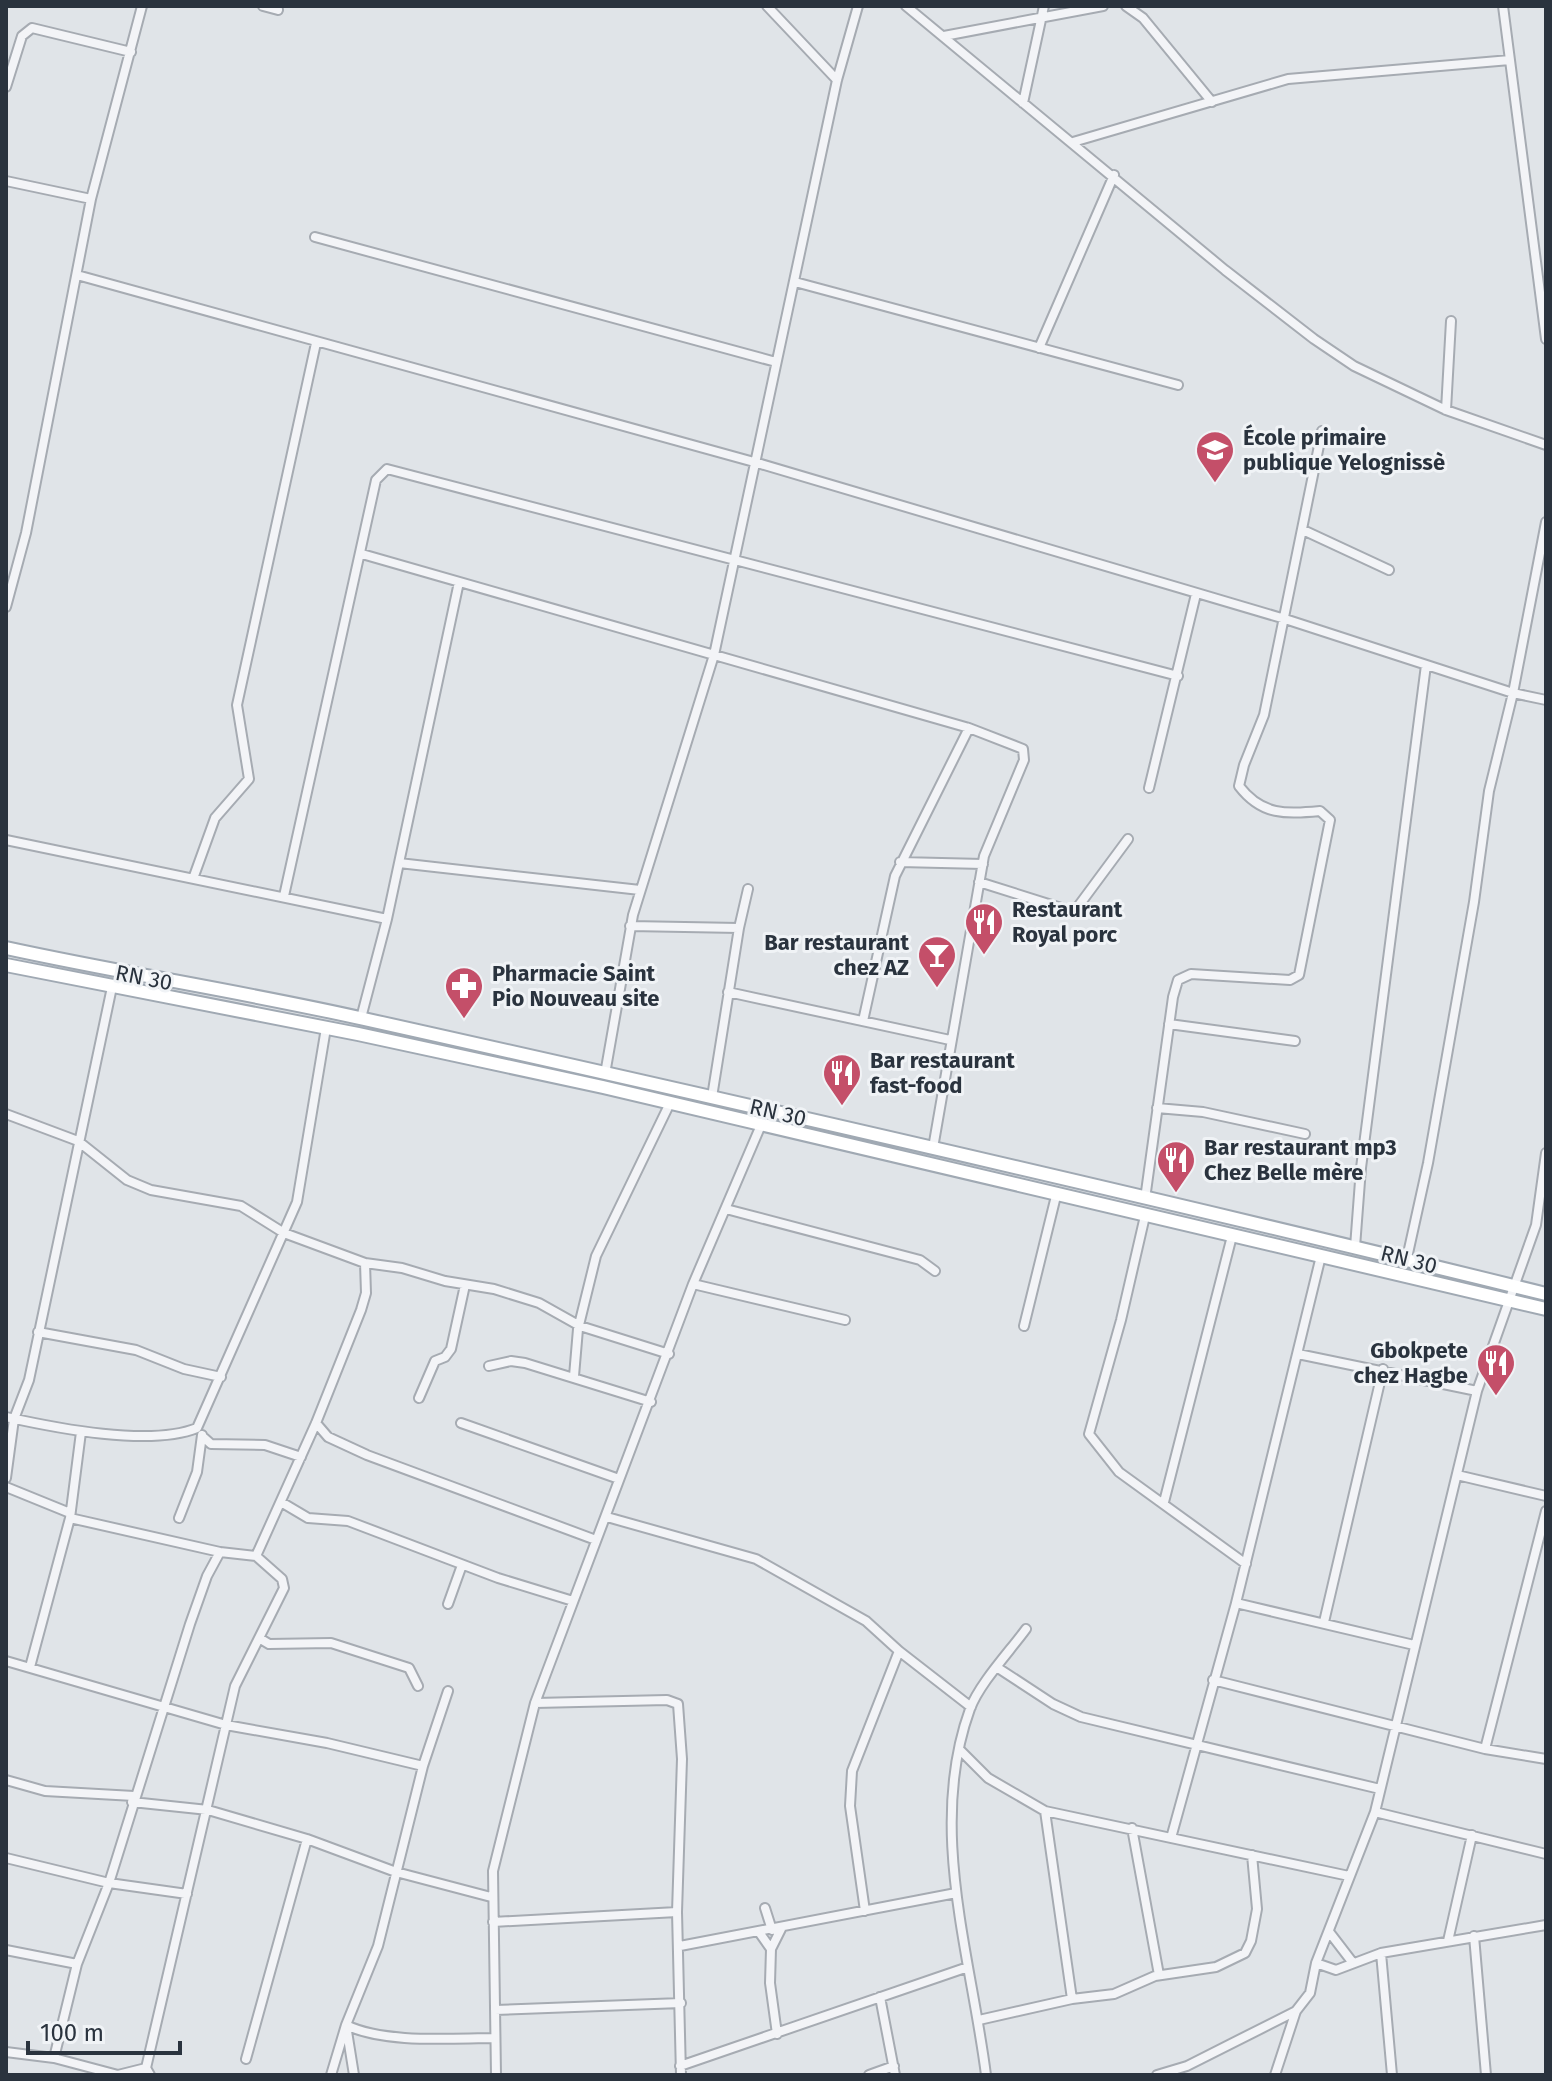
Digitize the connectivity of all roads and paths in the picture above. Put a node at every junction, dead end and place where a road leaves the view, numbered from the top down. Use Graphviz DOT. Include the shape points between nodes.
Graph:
graph roads {
  1 [pos="142,6"];
  2 [pos="263,6"];
  3 [pos="767,6"];
  4 [pos="858,6"];
  5 [pos="906,6"];
  6 [pos="1044,6"];
  7 [pos="1103,6"];
  8 [pos="1126,6"];
  9 [pos="1503,6"];
  10 [pos="278,10"];
  11 [pos="1042,16"];
  12 [pos="944,36"];
  13 [pos="131,52"];
  14 [pos="1510,60"];
  15 [pos="837,80"];
  16 [pos="6,87"];
  17 [pos="1212,102"];
  18 [pos="1023,103"];
  19 [pos="1073,142"];
  20 [pos="1114,175"];
  21 [pos="6,181"];
  22 [pos="91,199"];
  23 [pos="315,237"];
  24 [pos="77,275"];
  25 [pos="795,282"];
  26 [pos="1451,321"];
  27 [pos="1546,339"];
  28 [pos="316,343"];
  29 [pos="1039,348"];
  30 [pos="776,362"];
  31 [pos="1178,385"];
  32 [pos="1446,410"];
  33 [pos="1322,431"];
  34 [pos="1546,445"];
  35 [pos="754,462"];
  36 [pos="1546,522"];
  37 [pos="1303,530"];
  38 [pos="362,554"];
  39 [pos="734,561"];
  40 [pos="1389,570"];
  41 [pos="459,582"];
  42 [pos="1196,594"];
  43 [pos="6,607"];
  44 [pos="1285,619"];
  45 [pos="714,655"];
  46 [pos="1426,665"];
  47 [pos="1178,676"];
  48 [pos="1513,693"];
  49 [pos="1546,700"];
  50 [pos="969,728"];
  51 [pos="1149,788"];
  52 [pos="1128,839"];
  53 [pos="6,840"];
  54 [pos="900,862"];
  55 [pos="399,863"];
  56 [pos="983,864"];
  57 [pos="194,876"];
  58 [pos="979,882"];
  59 [pos="748,889"];
  60 [pos="640,890"];
  61 [pos="284,896"];
  62 [pos="387,919"];
  63 [pos="630,926"];
  64 [pos="739,928"];
  65 [pos="6,948"];
  66 [pos="6,965"];
  67 [pos="112,987"];
  68 [pos="728,992"];
  69 [pos="361,1018"];
  70 [pos="863,1021"];
  71 [pos="1169,1024"];
  72 [pos="326,1028"];
  73 [pos="950,1040"];
  74 [pos="1295,1041"];
  75 [pos="605,1074"];
  76 [pos="712,1097"];
  77 [pos="670,1103"];
  78 [pos="1157,1108"];
  79 [pos="6,1114"];
  80 [pos="761,1125"];
  81 [pos="1305,1134"];
  82 [pos="78,1141"];
  83 [pos="933,1148"];
  84 [pos="1546,1153"];
  85 [pos="1543,1186"];
  86 [pos="1056,1196"];
  87 [pos="1145,1199"];
  88 [pos="726,1209"];
  89 [pos="1145,1216"];
  90 [pos="284,1233"];
  91 [pos="1232,1236"];
  92 [pos="1355,1247"];
  93 [pos="1321,1256"];
  94 [pos="1407,1258"];
  95 [pos="365,1263"];
  96 [pos="935,1271"];
  97 [pos="693,1284"];
  98 [pos="465,1285"];
  99 [pos="1512,1286"];
  100 [pos="1546,1294"];
  101 [pos="1507,1300"];
  102 [pos="1546,1309"];
  103 [pos="845,1320"];
  104 [pos="580,1326"];
  105 [pos="1024,1326"];
  106 [pos="38,1332"];
  107 [pos="669,1354"];
  108 [pos="1298,1354"];
  109 [pos="489,1366"];
  110 [pos="1383,1369"];
  111 [pos="574,1376"];
  112 [pos="221,1377"];
  113 [pos="1477,1391"];
  114 [pos="419,1398"];
  115 [pos="651,1402"];
  116 [pos="10,1418"];
  117 [pos="316,1423"];
  118 [pos="461,1423"];
  119 [pos="81,1432"];
  120 [pos="200,1432"];
  121 [pos="301,1457"];
  122 [pos="1457,1475"];
  123 [pos="6,1478"];
  124 [pos="619,1479"];
  125 [pos="6,1487"];
  126 [pos="1546,1496"];
  127 [pos="281,1502"];
  128 [pos="1164,1502"];
  129 [pos="1546,1511"];
  130 [pos="70,1516"];
  131 [pos="607,1517"];
  132 [pos="179,1518"];
  133 [pos="596,1540"];
  134 [pos="220,1552"];
  135 [pos="256,1556"];
  136 [pos="1246,1564"];
  137 [pos="462,1565"];
  138 [pos="573,1601"];
  139 [pos="1236,1603"];
  140 [pos="448,1604"];
  141 [pos="1324,1622"];
  142 [pos="1026,1629"];
  143 [pos="259,1638"];
  144 [pos="1414,1645"];
  145 [pos="899,1651"];
  146 [pos="6,1661"];
  147 [pos="30,1667"];
  148 [pos="998,1668"];
  149 [pos="1213,1680"];
  150 [pos="418,1686"];
  151 [pos="448,1691"];
  152 [pos="535,1703"];
  153 [pos="971,1707"];
  154 [pos="162,1709"];
  155 [pos="1394,1723"];
  156 [pos="226,1725"];
  157 [pos="1196,1744"];
  158 [pos="1485,1749"];
  159 [pos="961,1751"];
  160 [pos="1546,1759"];
  161 [pos="423,1766"];
  162 [pos="6,1780"];
  163 [pos="1380,1789"];
  164 [pos="133,1799"];
  165 [pos="208,1810"];
  166 [pos="1045,1811"];
  167 [pos="1375,1812"];
  168 [pos="1132,1828"];
  169 [pos="1472,1835"];
  170 [pos="1171,1838"];
  171 [pos="307,1839"];
  172 [pos="1546,1854"];
  173 [pos="1252,1855"];
  174 [pos="6,1858"];
  175 [pos="396,1872"];
  176 [pos="1349,1876"];
  177 [pos="109,1883"];
  178 [pos="956,1893"];
  179 [pos="187,1894"];
  180 [pos="491,1897"];
  181 [pos="765,1908"];
  182 [pos="865,1911"];
  183 [pos="677,1912"];
  184 [pos="493,1922"];
  185 [pos="1546,1925"];
  186 [pos="782,1927"];
  187 [pos="772,1930"];
  188 [pos="759,1932"];
  189 [pos="1330,1933"];
  190 [pos="1474,1936"];
  191 [pos="1448,1941"];
  192 [pos="680,1946"];
  193 [pos="771,1949"];
  194 [pos="6,1950"];
  195 [pos="1381,1953"];
  196 [pos="1316,1963"];
  197 [pos="1353,1963"];
  198 [pos="77,1964"];
  199 [pos="968,1967"];
  200 [pos="1159,1975"];
  201 [pos="880,1997"];
  202 [pos="1072,1999"];
  203 [pos="681,2003"];
  204 [pos="495,2010"];
  205 [pos="1296,2011"];
  206 [pos="979,2020"];
  207 [pos="346,2025"];
  208 [pos="777,2034"];
  209 [pos="495,2038"];
  210 [pos="6,2052"];
  211 [pos="54,2058"];
  212 [pos="246,2059"];
  213 [pos="894,2070"];
  214 [pos="1185,2070"];
  215 [pos="681,2071"];
  216 [pos="148,2072"];
  217 [pos="331,2075"];
  218 [pos="354,2075"];
  219 [pos="496,2075"];
  220 [pos="869,2075"];
  221 [pos="986,2075"];
  222 [pos="1157,2075"];
  223 [pos="1275,2075"];
  224 [pos="1392,2075"];
  225 [pos="1486,2075"];
  1 -- 13 [label="street"];
  2 -- 10 [label="street"];
  3 -- 15 [label="street"];
  4 -- 15 [label="street"];
  5 -- 12 [label="street"];
  6 -- 11 [label="street"];
  7 -- 11 [label="street"];
  8 -- 17 [label="street" via="1143,18"];
  9 -- 14 [label="street"];
  11 -- 12 [label="street"];
  11 -- 18 [label="street"];
  12 -- 18 [label="street"];
  13 -- 16 [label="street" via="32,28 22,36"];
  13 -- 22 [label="street"];
  14 -- 17 [label="street" via="1288,79"];
  14 -- 27 [label="street"];
  15 -- 25 [label="street"];
  17 -- 19 [label="street"];
  18 -- 19 [label="street"];
  19 -- 20 [label="street"];
  20 -- 29 [label="street"];
  20 -- 32 [label="street" via="1314,339 1354,366"];
  21 -- 22 [label="street"];
  22 -- 24 [label="street"];
  23 -- 30 [label="street"];
  24 -- 28 [label="street"];
  24 -- 43 [label="street" via="26,533"];
  25 -- 29 [label="street"];
  25 -- 30 [label="street"];
  26 -- 32 [label="street"];
  28 -- 35 [label="street"];
  28 -- 57 [label="street" via="237,705 249,779 215,818"];
  29 -- 31 [label="street"];
  30 -- 35 [label="street"];
  32 -- 34 [label="street"];
  33 -- 37 [label="street"];
  35 -- 39 [label="street"];
  35 -- 42 [label="street"];
  36 -- 48 [label="street"];
  37 -- 40 [label="street"];
  37 -- 44 [label="street"];
  38 -- 39 [label="street" via="376,480 387,469"];
  38 -- 41 [label="street"];
  38 -- 61 [label="street"];
  39 -- 45 [label="street"];
  39 -- 47 [label="street"];
  41 -- 45 [label="street"];
  41 -- 55 [label="street"];
  42 -- 44 [label="street"];
  42 -- 47 [label="street"];
  44 -- 46 [label="street"];
  44 -- 71 [label="street" via="1264,715 1239,786 1269,811 1320,811 1330,820 1299,975 1290,980 1191,974 1178,980"];
  45 -- 50 [label="street"];
  45 -- 60 [label="street"];
  46 -- 48 [label="street"];
  46 -- 92 [label="street"];
  47 -- 51 [label="street"];
  48 -- 49 [label="street"];
  48 -- 94 [label="street" via="1489,791 1474,902"];
  50 -- 54 [label="street"];
  50 -- 56 [label="street" via="1024,752"];
  52 -- 58 [label="street" via="1074,912"];
  53 -- 57 [label="street"];
  54 -- 56 [label="street"];
  54 -- 70 [label="street"];
  55 -- 60 [label="street"];
  55 -- 62 [label="street"];
  56 -- 58 [label="street"];
  57 -- 61 [label="street"];
  58 -- 73 [label="street"];
  59 -- 64 [label="street"];
  60 -- 63 [label="street"];
  61 -- 62 [label="street"];
  62 -- 69 [label="street"];
  63 -- 64 [label="street"];
  63 -- 75 [label="street"];
  64 -- 68 [label="street"];
  65 -- 69 [label="main road, RN 30 / RN 30"];
  66 -- 67 [label="main road, RN 30"];
  67 -- 72 [label="main road, RN 30"];
  67 -- 82 [label="street"];
  68 -- 70 [label="street"];
  68 -- 76 [label="street"];
  69 -- 75 [label="main road, RN 30 / RN 30"];
  70 -- 73 [label="street"];
  71 -- 74 [label="street"];
  71 -- 78 [label="street"];
  72 -- 77 [label="main road, RN 30"];
  72 -- 90 [label="street" via="303,1181"];
  73 -- 83 [label="street"];
  75 -- 76 [label="main road, RN 30 / RN 30"];
  76 -- 83 [label="main road, RN 30 / RN 30"];
  77 -- 80 [label="main road, RN 30"];
  77 -- 104 [label="street" via="596,1256"];
  78 -- 81 [label="street" via="1203,1112"];
  78 -- 87 [label="street"];
  79 -- 82 [label="street"];
  80 -- 86 [label="main road, RN 30"];
  80 -- 88 [label="street"];
  82 -- 90 [label="street" via="127,1180 174,1196 241,1206"];
  82 -- 106 [label="street"];
  83 -- 87 [label="main road, RN 30 / RN 30"];
  84 -- 85 [label="street"];
  85 -- 99 [label="street" via="1536,1225"];
  86 -- 89 [label="main road, RN 30"];
  86 -- 105 [label="street"];
  87 -- 92 [label="main road, RN 30 / RN 30"];
  88 -- 96 [label="street" via="920,1260"];
  88 -- 97 [label="street"];
  89 -- 91 [label="main road, RN 30"];
  89 -- 128 [label="street" via="1089,1434 1119,1472"];
  90 -- 95 [label="street"];
  90 -- 112 [label="street"];
  91 -- 93 [label="main road, RN 30"];
  91 -- 128 [label="street"];
  92 -- 94 [label="main road, RN 30 / RN 30"];
  93 -- 101 [label="main road, RN 30"];
  93 -- 108 [label="street"];
  94 -- 99 [label="main road, RN 30 / RN 30"];
  95 -- 98 [label="street"];
  95 -- 117 [label="street" via="361,1310"];
  97 -- 103 [label="street"];
  97 -- 107 [label="street"];
  98 -- 104 [label="street" via="539,1303"];
  98 -- 114 [label="street" via="451,1349 435,1361"];
  99 -- 100 [label="main road, RN 30 / RN 30"];
  99 -- 101 [label="street"];
  101 -- 102 [label="main road, RN 30"];
  101 -- 113 [label="street"];
  104 -- 107 [label="street"];
  104 -- 111 [label="street"];
  106 -- 112 [label="street" via="136,1350"];
  106 -- 116 [label="street" via="29,1380"];
  107 -- 115 [label="street"];
  108 -- 110 [label="street"];
  108 -- 136 [label="street"];
  109 -- 111 [label="street" via="511,1361"];
  110 -- 113 [label="street"];
  110 -- 141 [label="street"];
  111 -- 115 [label="street"];
  112 -- 120 [label="street"];
  113 -- 122 [label="street"];
  115 -- 124 [label="street"];
  116 -- 119 [label="street"];
  116 -- 123 [label="street"];
  117 -- 121 [label="street"];
  117 -- 133 [label="street" via="328,1437 354,1450"];
  118 -- 124 [label="street"];
  119 -- 120 [label="street"];
  119 -- 130 [label="street"];
  120 -- 121 [label="street" via="211,1444 265,1445"];
  120 -- 132 [label="street" via="197,1472"];
  121 -- 127 [label="street"];
  122 -- 126 [label="street"];
  122 -- 144 [label="street"];
  124 -- 131 [label="street"];
  125 -- 130 [label="street"];
  127 -- 135 [label="street"];
  127 -- 137 [label="street" via="308,1518 348,1521"];
  128 -- 136 [label="street"];
  129 -- 158 [label="street"];
  130 -- 134 [label="street"];
  130 -- 147 [label="street"];
  131 -- 133 [label="street"];
  131 -- 145 [label="street" via="756,1559 866,1621"];
  133 -- 138 [label="street"];
  134 -- 135 [label="street"];
  134 -- 154 [label="street"];
  135 -- 143 [label="street" via="282,1579 284,1588"];
  136 -- 139 [label="street"];
  137 -- 138 [label="street"];
  137 -- 140 [label="street"];
  138 -- 152 [label="street"];
  139 -- 141 [label="street"];
  139 -- 149 [label="street"];
  141 -- 144 [label="street"];
  142 -- 148 [label="street"];
  143 -- 150 [label="street" via="269,1644 331,1643 409,1668"];
  143 -- 156 [label="street" via="235,1686"];
  144 -- 155 [label="street"];
  145 -- 153 [label="street"];
  145 -- 182 [label="street" via="852,1771 850,1806"];
  146 -- 147 [label="street"];
  147 -- 154 [label="street"];
  148 -- 153 [label="street"];
  148 -- 157 [label="street" via="1081,1717"];
  149 -- 155 [label="street"];
  149 -- 157 [label="street"];
  151 -- 161 [label="street"];
  152 -- 180 [label="street" via="496,1849"];
  152 -- 183 [label="street" via="678,1704 682,1769"];
  153 -- 159 [label="street"];
  154 -- 156 [label="street"];
  154 -- 164 [label="street"];
  155 -- 158 [label="street"];
  155 -- 163 [label="street"];
  156 -- 161 [label="street"];
  156 -- 165 [label="street"];
  157 -- 163 [label="street"];
  157 -- 170 [label="street"];
  158 -- 160 [label="street"];
  159 -- 166 [label="street" via="988,1778"];
  159 -- 178 [label="street" via="951,1804"];
  161 -- 175 [label="street"];
  162 -- 164 [label="street" via="45,1791"];
  163 -- 167 [label="street"];
  164 -- 165 [label="street"];
  164 -- 177 [label="street"];
  165 -- 171 [label="street"];
  165 -- 179 [label="street"];
  166 -- 168 [label="street"];
  166 -- 202 [label="street"];
  167 -- 169 [label="street"];
  167 -- 176 [label="street"];
  168 -- 170 [label="street"];
  168 -- 200 [label="street"];
  169 -- 172 [label="street"];
  169 -- 191 [label="street"];
  170 -- 173 [label="street"];
  171 -- 175 [label="street"];
  171 -- 212 [label="street"];
  173 -- 176 [label="street"];
  173 -- 200 [label="street" via="1257,1909 1245,1953 1216,1967"];
  174 -- 177 [label="street"];
  175 -- 180 [label="street"];
  175 -- 207 [label="street" via="378,1946"];
  176 -- 189 [label="street"];
  177 -- 179 [label="street"];
  177 -- 198 [label="street"];
  178 -- 182 [label="street"];
  178 -- 199 [label="street"];
  179 -- 216 [label="street"];
  180 -- 184 [label="street"];
  181 -- 187 [label="street"];
  182 -- 186 [label="street"];
  183 -- 184 [label="street"];
  183 -- 192 [label="street"];
  184 -- 204 [label="street"];
  185 -- 190 [label="street"];
  186 -- 187 [label="street"];
  186 -- 193 [label="street"];
  187 -- 188 [label="street"];
  188 -- 192 [label="street"];
  188 -- 193 [label="street"];
  189 -- 196 [label="street"];
  189 -- 197 [label="street"];
  190 -- 191 [label="street"];
  190 -- 225 [label="street"];
  191 -- 195 [label="street"];
  192 -- 203 [label="street"];
  193 -- 208 [label="street"];
  194 -- 198 [label="street"];
  195 -- 197 [label="street"];
  195 -- 224 [label="street"];
  196 -- 197 [label="street" via="1336,1970"];
  196 -- 205 [label="street" via="1310,1993"];
  198 -- 211 [label="street"];
  199 -- 201 [label="street"];
  199 -- 206 [label="street"];
  200 -- 202 [label="street" via="1114,1994"];
  201 -- 208 [label="street"];
  201 -- 213 [label="street"];
  202 -- 206 [label="street"];
  203 -- 204 [label="street"];
  203 -- 215 [label="street"];
  204 -- 209 [label="street"];
  205 -- 214 [label="street"];
  205 -- 223 [label="street"];
  206 -- 221 [label="street"];
  207 -- 209 [label="street" via="360,2032 405,2036"];
  207 -- 217 [label="street"];
  207 -- 218 [label="street"];
  208 -- 215 [label="street"];
  209 -- 219 [label="street"];
  210 -- 211 [label="street"];
  211 -- 216 [label="street" via="118,2075"];
  213 -- 220 [label="street"];
  214 -- 222 [label="street"];
}
